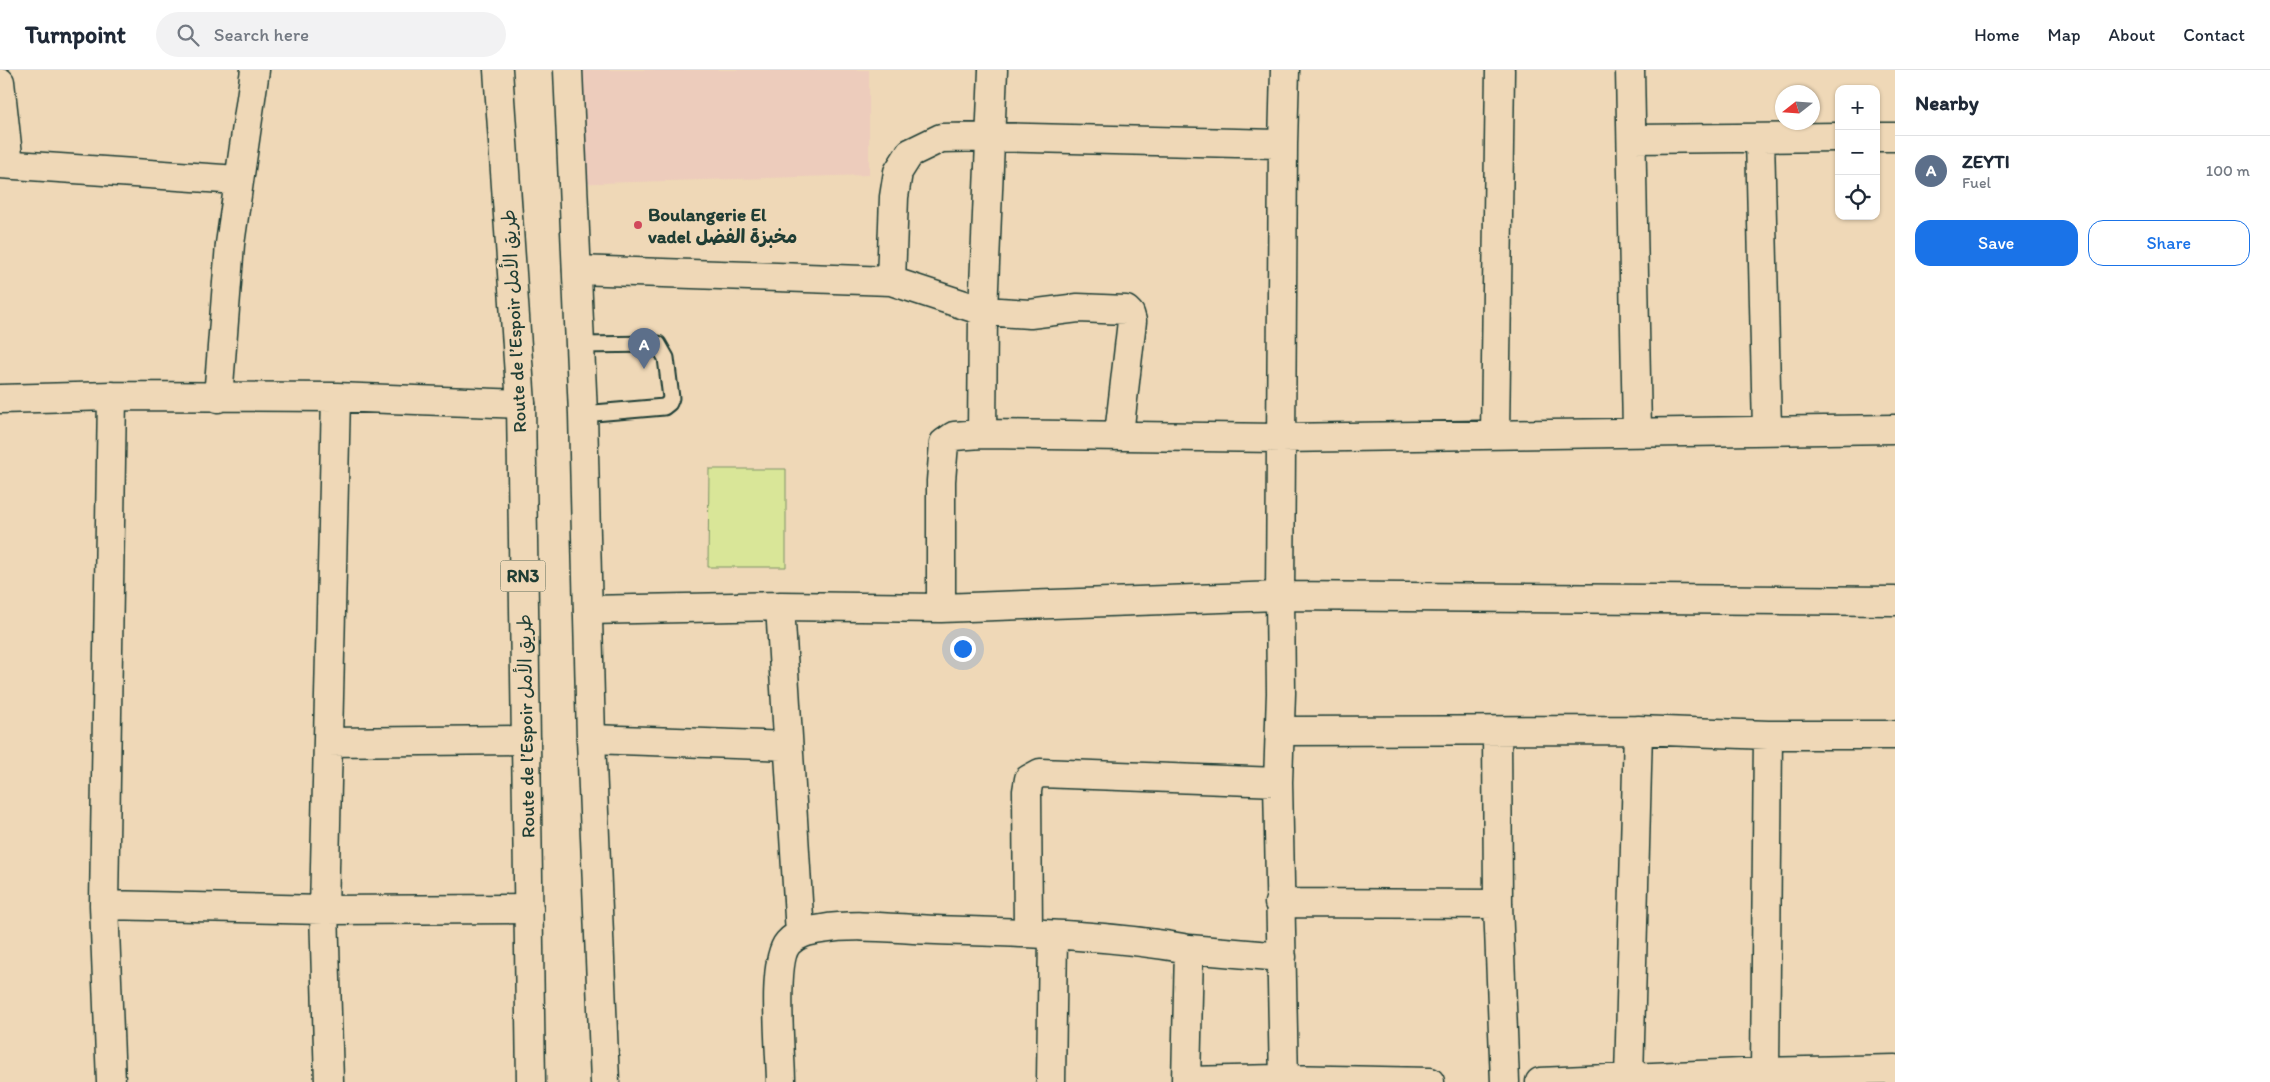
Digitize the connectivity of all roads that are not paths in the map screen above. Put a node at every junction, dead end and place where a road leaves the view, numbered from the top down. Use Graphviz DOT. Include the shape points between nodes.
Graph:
graph roads {
  1 [pos="255,70"];
  2 [pos="498,70"];
  3 [pos="568,70"];
  4 [pos="993,70"];
  5 [pos="1286,70"];
  6 [pos="1500,70"];
  7 [pos="1630,70"];
  8 [pos="0,82"];
  9 [pos="992,137"];
  10 [pos="1880,137"];
  11 [pos="1895,137"];
  12 [pos="1760,138"];
  13 [pos="1835,138"];
  14 [pos="1633,139"];
  15 [pos="1282,144"];
  16 [pos="4,164"];
  17 [pos="238,180"];
  18 [pos="577,270"];
  19 [pos="891,281"];
  20 [pos="983,311"];
  21 [pos="579,345"];
  22 [pos="112,396"];
  23 [pos="336,397"];
  24 [pos="218,398"];
  25 [pos="0,399"];
  26 [pos="521,404"];
  27 [pos="584,414"];
  28 [pos="1767,429"];
  29 [pos="1895,429"];
  30 [pos="1637,431"];
  31 [pos="982,434"];
  32 [pos="1119,434"];
  33 [pos="1496,434"];
  34 [pos="1281,438"];
  35 [pos="1280,596"];
  36 [pos="1895,601"];
  37 [pos="780,606"];
  38 [pos="941,608"];
  39 [pos="588,610"];
  40 [pos="1638,730"];
  41 [pos="1281,731"];
  42 [pos="1497,731"];
  43 [pos="1768,735"];
  44 [pos="1895,735"];
  45 [pos="591,738"];
  46 [pos="526,740"];
  47 [pos="328,742"];
  48 [pos="788,746"];
  49 [pos="1278,782"];
  50 [pos="1279,902"];
  51 [pos="1498,904"];
  52 [pos="104,906"];
  53 [pos="529,909"];
  54 [pos="324,910"];
  55 [pos="800,934"];
  56 [pos="1041,934"];
  57 [pos="1189,949"];
  58 [pos="1282,957"];
  59 [pos="1895,1069"];
  60 [pos="1764,1072"];
  61 [pos="1629,1079"];
  62 [pos="1186,1081"];
  63 [pos="1284,1081"];
  64 [pos="111,1082"];
  65 [pos="329,1082"];
  66 [pos="532,1082"];
  67 [pos="605,1082"];
  68 [pos="781,1082"];
  69 [pos="1051,1082"];
  70 [pos="1430,1082"];
  71 [pos="1505,1082"];
  72 [pos="1540,1082"];
  1 -- 17 [label="main road"];
  2 -- 26 [label="main road, Route de l’Espoir طريق الأمل / RN3"];
  3 -- 18 [label="main road"];
  4 -- 9 [label="main road"];
  5 -- 15 [label="main road"];
  6 -- 33 [label="main road"];
  7 -- 14 [label="main road"];
  8 -- 16 [label="main road"];
  9 -- 15 [label="main road"];
  9 -- 19 [label="main road" via="941,138 910,153 898,172 894,197"];
  9 -- 20 [label="main road"];
  10 -- 11 [label="main road"];
  12 -- 13 [label="main road"];
  12 -- 14 [label="main road"];
  12 -- 28 [label="main road"];
  14 -- 30 [label="main road"];
  15 -- 34 [label="main road"];
  16 -- 17 [label="main road"];
  17 -- 24 [label="main road"];
  18 -- 19 [label="main road"];
  18 -- 21 [label="main road"];
  19 -- 20 [label="main road"];
  20 -- 31 [label="main road"];
  20 -- 32 [label="main road" via="1030,314 1078,308 1126,310 1132,321"];
  21 -- 27 [label="main road"];
  21 -- 27 [label="lane" via="658,344 666,358 671,398 664,407"];
  22 -- 24 [label="main road"];
  22 -- 25 [label="main road"];
  22 -- 52 [label="main road"];
  23 -- 24 [label="main road"];
  23 -- 26 [label="main road"];
  23 -- 47 [label="main road"];
  26 -- 46 [label="main road, Route de l’Espoir طريق الأمل / RN3"];
  27 -- 39 [label="main road"];
  28 -- 29 [label="main road"];
  28 -- 30 [label="main road"];
  30 -- 33 [label="main road"];
  31 -- 32 [label="main road"];
  31 -- 38 [label="main road" via="954,436 944,443"];
  32 -- 34 [label="main road"];
  33 -- 34 [label="main road"];
  34 -- 35 [label="main road"];
  35 -- 36 [label="main road"];
  35 -- 38 [label="main road"];
  35 -- 41 [label="main road"];
  37 -- 38 [label="main road"];
  37 -- 39 [label="main road"];
  37 -- 48 [label="main road"];
  39 -- 45 [label="main road"];
  40 -- 42 [label="main road"];
  40 -- 43 [label="main road"];
  40 -- 61 [label="main road"];
  41 -- 42 [label="main road"];
  41 -- 49 [label="main road"];
  42 -- 51 [label="main road"];
  43 -- 44 [label="main road"];
  43 -- 60 [label="main road"];
  45 -- 48 [label="main road"];
  45 -- 67 [label="main road"];
  46 -- 47 [label="main road"];
  46 -- 53 [label="main road, Route de l’Espoir طريق الأمل / RN3"];
  47 -- 54 [label="main road"];
  48 -- 55 [label="main road"];
  49 -- 50 [label="main road"];
  49 -- 56 [label="main road" via="1040,773 1030,779 1027,790"];
  50 -- 51 [label="main road"];
  50 -- 58 [label="main road"];
  51 -- 71 [label="main road"];
  52 -- 54 [label="main road"];
  52 -- 64 [label="main road"];
  53 -- 54 [label="main road"];
  53 -- 66 [label="main road, Route de l’Espoir طريق الأمل / RN3"];
  54 -- 65 [label="main road"];
  55 -- 56 [label="main road" via="824,928 855,927"];
  55 -- 68 [label="main road" via="786,945 777,991"];
  56 -- 57 [label="main road" via="1142,941"];
  56 -- 69 [label="main road"];
  57 -- 58 [label="main road"];
  57 -- 62 [label="main road"];
  58 -- 63 [label="main road"];
  59 -- 60 [label="main road"];
  60 -- 61 [label="main road"];
  61 -- 72 [label="main road"];
  62 -- 63 [label="main road"];
  63 -- 70 [label="main road"];
}
